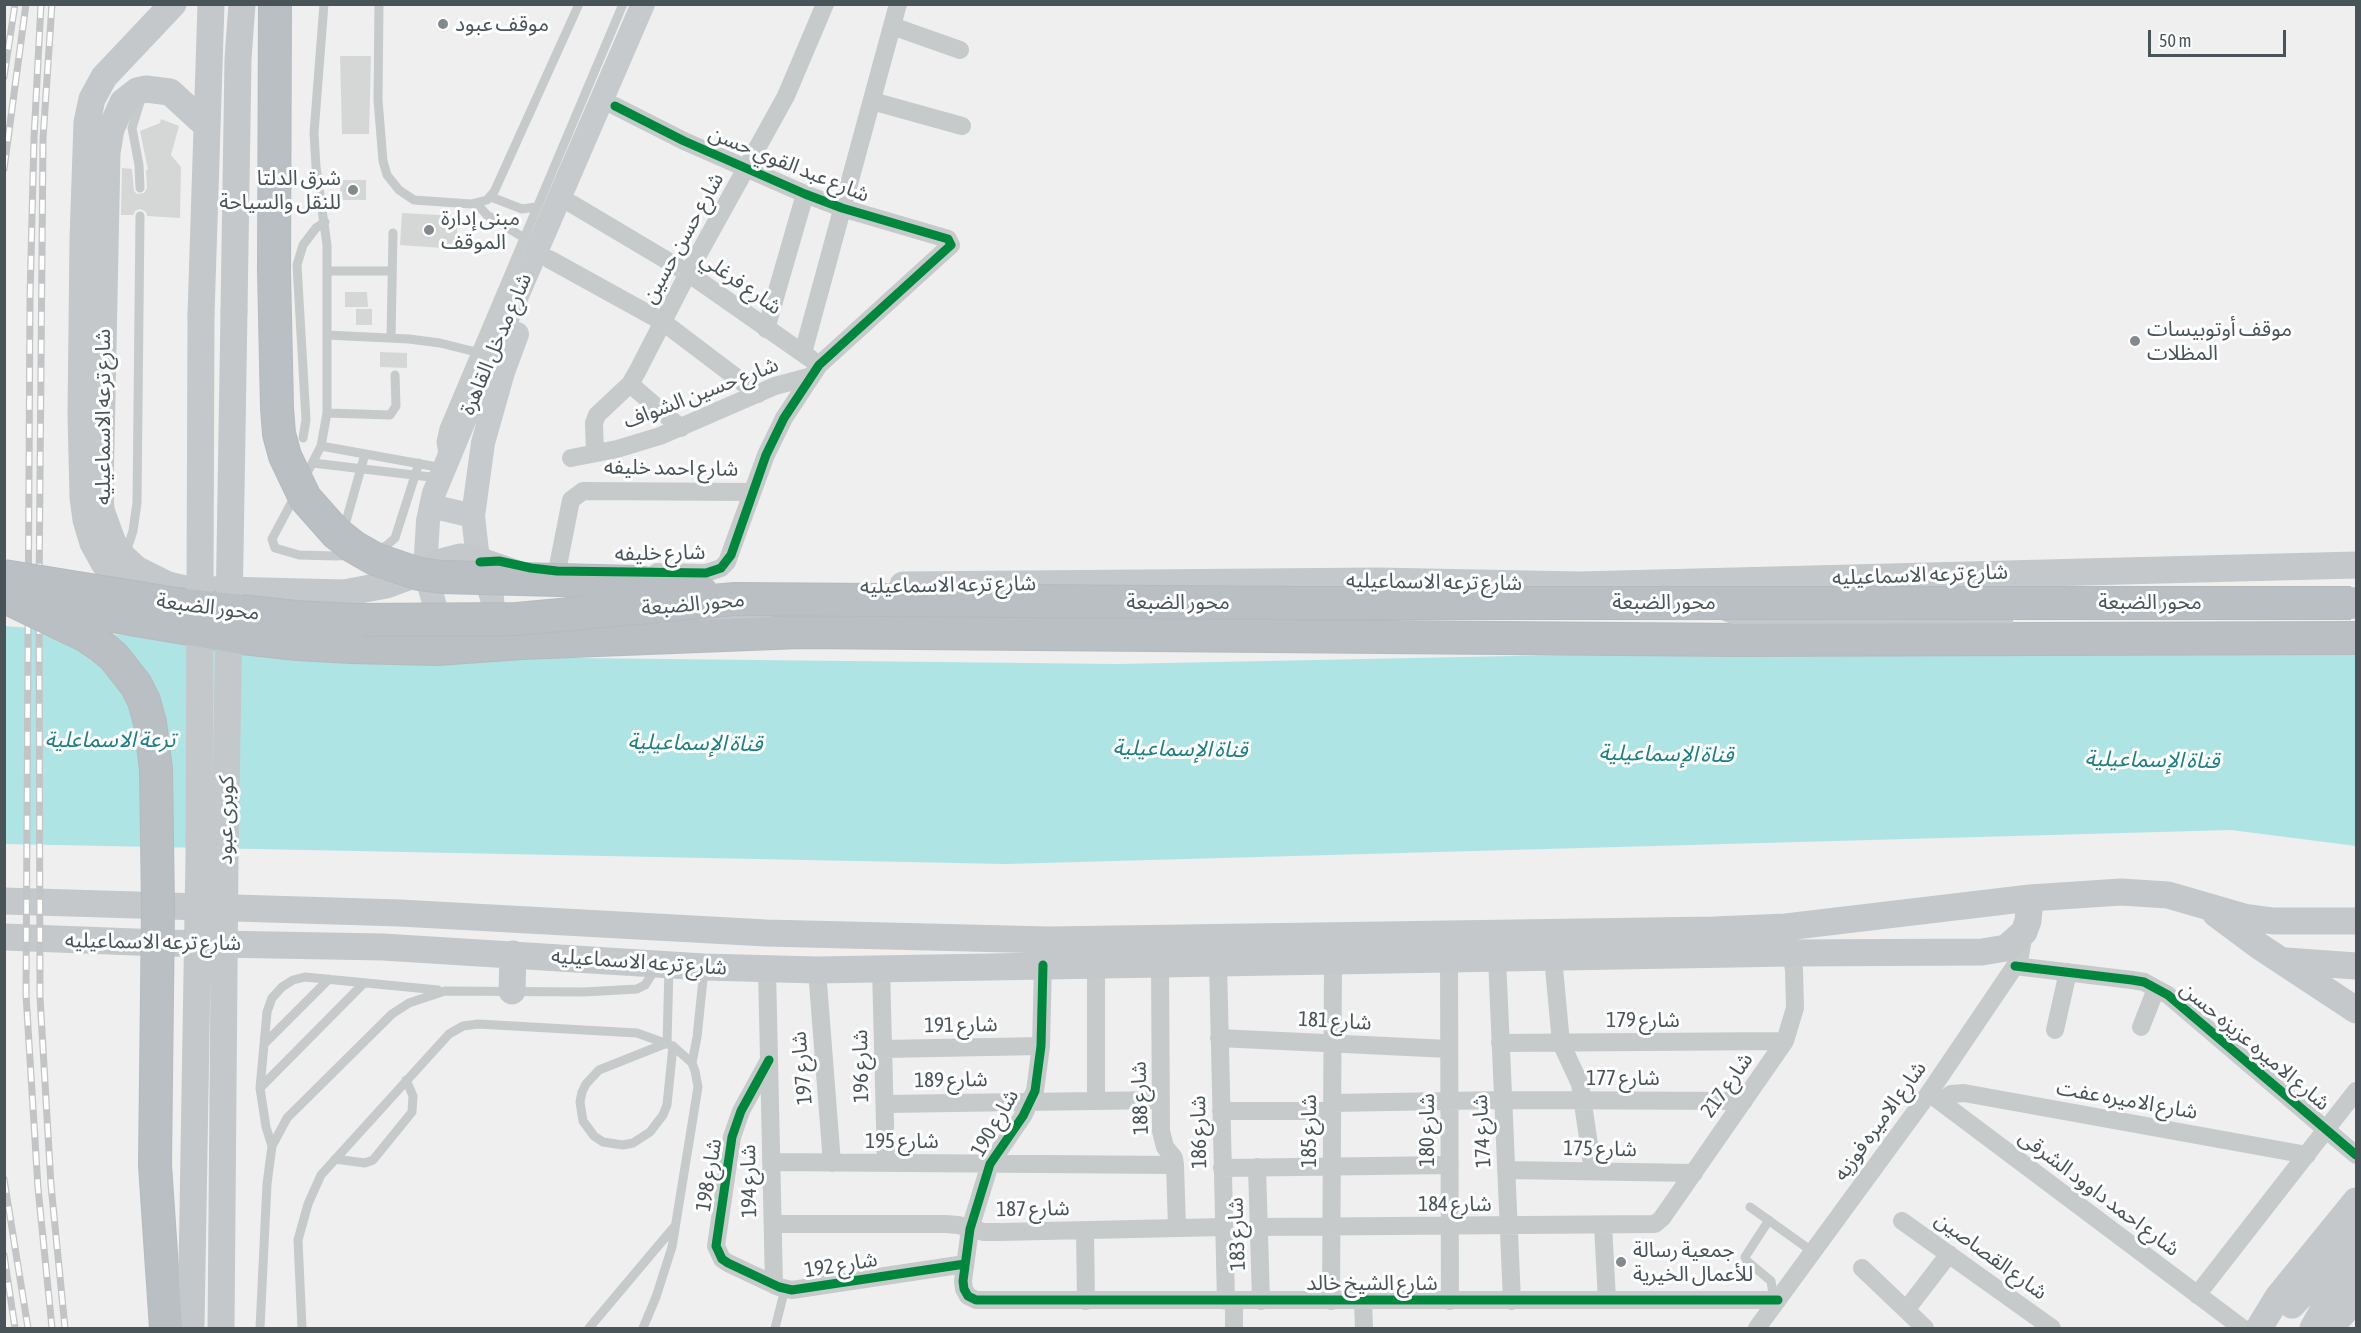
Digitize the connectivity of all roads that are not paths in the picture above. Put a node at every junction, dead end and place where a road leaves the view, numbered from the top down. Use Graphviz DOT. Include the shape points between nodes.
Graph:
graph roads {
  1 [pos="173,4"];
  2 [pos="211,4"];
  3 [pos="242,4"];
  4 [pos="275,4"];
  5 [pos="324,4"];
  6 [pos="379,4"];
  7 [pos="579,4"];
  8 [pos="622,4"];
  9 [pos="643,4"];
  10 [pos="659,4"];
  11 [pos="825,4"];
  12 [pos="898,4"];
  13 [pos="892,26"];
  14 [pos="960,50"];
  15 [pos="146,89"];
  16 [pos="605,90"];
  17 [pos="872,101"];
  18 [pos="206,125"];
  19 [pos="962,126"];
  20 [pos="747,168"];
  21 [pos="140,188"];
  22 [pos="805,194"];
  23 [pos="491,197"];
  24 [pos="477,204"];
  25 [pos="572,204"];
  26 [pos="536,207"];
  27 [pos="842,208"];
  28 [pos="140,216"];
  29 [pos="325,222"];
  30 [pos="393,232"];
  31 [pos="537,247"];
  32 [pos="327,271"];
  33 [pos="392,271"];
  34 [pos="688,273"];
  35 [pos="663,322"];
  36 [pos="766,328"];
  37 [pos="327,335"];
  38 [pos="391,338"];
  39 [pos="803,353"];
  40 [pos="483,354"];
  41 [pos="816,371"];
  42 [pos="395,375"];
  43 [pos="630,384"];
  44 [pos="758,394"];
  45 [pos="327,414"];
  46 [pos="681,428"];
  47 [pos="303,438"];
  48 [pos="321,446"];
  49 [pos="365,453"];
  50 [pos="595,453"];
  51 [pos="571,458"];
  52 [pos="313,463"];
  53 [pos="419,464"];
  54 [pos="361,469"];
  55 [pos="443,469"];
  56 [pos="415,476"];
  57 [pos="752,492"];
  58 [pos="431,506"];
  59 [pos="473,516"];
  60 [pos="336,556"];
  61 [pos="123,557"];
  62 [pos="480,562"];
  63 [pos="427,570"];
  64 [pos="557,572"];
  65 [pos="2347,582"];
  66 [pos="7,592"];
  67 [pos="735,599"];
  68 [pos="1725,607"];
  69 [pos="494,626"];
  70 [pos="441,627"];
  71 [pos="2356,631"];
  72 [pos="2356,638"];
  73 [pos="2030,898"];
  74 [pos="4,901"];
  75 [pos="2204,904"];
  76 [pos="2356,921"];
  77 [pos="2024,932"];
  78 [pos="4,938"];
  79 [pos="1791,953"];
  80 [pos="513,954"];
  81 [pos="1554,957"];
  82 [pos="1497,958"];
  83 [pos="1449,959"];
  84 [pos="1333,961"];
  85 [pos="2283,961"];
  86 [pos="1160,963"];
  87 [pos="1218,963"];
  88 [pos="664,964"];
  89 [pos="1096,964"];
  90 [pos="1043,965"];
  91 [pos="2015,966"];
  92 [pos="2356,966"];
  93 [pos="704,967"];
  94 [pos="881,968"];
  95 [pos="767,969"];
  96 [pos="817,970"];
  97 [pos="2068,972"];
  98 [pos="329,979"];
  99 [pos="364,983"];
  100 [pos="2156,989"];
  101 [pos="445,991"];
  102 [pos="512,991"];
  103 [pos="2356,1010"];
  104 [pos="2141,1027"];
  105 [pos="2055,1030"];
  106 [pos="1219,1038"];
  107 [pos="1785,1041"];
  108 [pos="1500,1043"];
  109 [pos="1561,1043"];
  110 [pos="264,1044"];
  111 [pos="670,1044"];
  112 [pos="1332,1044"];
  113 [pos="1041,1046"];
  114 [pos="883,1049"];
  115 [pos="1449,1049"];
  116 [pos="769,1060"];
  117 [pos="692,1063"];
  118 [pos="406,1080"];
  119 [pos="260,1088"];
  120 [pos="2356,1091"];
  121 [pos="1935,1098"];
  122 [pos="1161,1100"];
  123 [pos="1503,1100"];
  124 [pos="1583,1100"];
  125 [pos="1096,1101"];
  126 [pos="1449,1101"];
  127 [pos="1744,1101"];
  128 [pos="1030,1102"];
  129 [pos="885,1104"];
  130 [pos="1332,1107"];
  131 [pos="1221,1111"];
  132 [pos="2327,1130"];
  133 [pos="272,1146"];
  134 [pos="2307,1155"];
  135 [pos="2356,1155"];
  136 [pos="335,1159"];
  137 [pos="771,1162"];
  138 [pos="832,1163"];
  139 [pos="886,1163"];
  140 [pos="990,1164"];
  141 [pos="1176,1165"];
  142 [pos="1450,1165"];
  143 [pos="1257,1167"];
  144 [pos="1331,1167"];
  145 [pos="1222,1168"];
  146 [pos="1506,1170"];
  147 [pos="1593,1171"];
  148 [pos="1694,1173"];
  149 [pos="2356,1201"];
  150 [pos="1750,1207"];
  151 [pos="1769,1220"];
  152 [pos="1902,1221"];
  153 [pos="773,1224"];
  154 [pos="1651,1225"];
  155 [pos="675,1226"];
  156 [pos="1450,1226"];
  157 [pos="1508,1226"];
  158 [pos="1603,1226"];
  159 [pos="1224,1227"];
  160 [pos="1259,1227"];
  161 [pos="1331,1227"];
  162 [pos="1177,1228"];
  163 [pos="970,1229"];
  164 [pos="1085,1230"];
  165 [pos="2352,1250"];
  166 [pos="1812,1252"];
  167 [pos="1949,1254"];
  168 [pos="728,1263"];
  169 [pos="965,1264"];
  170 [pos="1862,1268"];
  171 [pos="780,1287"];
  172 [pos="2197,1295"];
  173 [pos="968,1296"];
  174 [pos="1607,1300"];
  175 [pos="1776,1300"];
  176 [pos="1086,1301"];
  177 [pos="1230,1301"];
  178 [pos="1262,1301"];
  179 [pos="1331,1301"];
  180 [pos="1363,1301"];
  181 [pos="1450,1301"];
  182 [pos="1512,1301"];
  183 [pos="2355,1304"];
  184 [pos="1906,1310"];
  185 [pos="1922,1327"];
  186 [pos="166,1329"];
  187 [pos="191,1329"];
  188 [pos="221,1329"];
  189 [pos="260,1329"];
  190 [pos="302,1329"];
  191 [pos="589,1329"];
  192 [pos="644,1329"];
  193 [pos="775,1329"];
  194 [pos="1234,1329"];
  195 [pos="1364,1329"];
  196 [pos="1757,1329"];
  197 [pos="2052,1329"];
  198 [pos="2242,1329"];
  199 [pos="2259,1329"];
  200 [pos="2265,1329"];
  201 [pos="2313,1329"];
  202 [pos="2329,1329"];
  1 -- 70 [label="main road, شارع ترعه الاسماعيليه" via="104,77 92,99 87,123 81,415 83,497 93,543 104,563 129,589 159,608 182,614 383,628"];
  2 -- 18 [label="main road, كوبرى عبود"];
  3 -- 188 [label="main road, كوبرى عبود, bridge" via="225,833"];
  4 -- 67 [label="highway, bridge" via="277,408 285,456 312,507 354,547 396,568 419,574 637,582"];
  5 -- 29 [label="lane" via="314,145"];
  6 -- 24 [label="lane" via="378,100 387,175 414,200"];
  7 -- 23 [label="lane"];
  8 -- 16 [label="lane"];
  9 -- 16 [label="street, شارع مدخل القاهرة"];
  10 -- 16 [label="street, شارع مدخل القاهرة"];
  11 -- 20 [label="street, شارع حسن حسين" via="786,96"];
  12 -- 13 [label="street"];
  13 -- 14 [label="street"];
  13 -- 17 [label="street"];
  15 -- 18 [label="main road" via="162,90 177,97"];
  15 -- 21 [label="lane" via="132,128"];
  15 -- 61 [label="main road, شارع ترعه الاسماعيليه" via="129,96 118,109 107,153 100,492 106,527"];
  16 -- 20 [label="street, شارع عبد القوي حسن" via="684,141"];
  16 -- 25 [label="street, شارع مدخل القاهرة"];
  16 -- 26 [label="lane"];
  16 -- 31 [label="street, شارع مدخل القاهرة"];
  17 -- 19 [label="street"];
  17 -- 27 [label="street"];
  18 -- 187 [label="main road, كوبرى عبود, bridge"];
  20 -- 22 [label="street, شارع عبد القوي حسن"];
  20 -- 34 [label="street, شارع حسن حسين"];
  22 -- 27 [label="street, شارع عبد القوي حسن"];
  22 -- 36 [label="street"];
  23 -- 24 [label="lane"];
  23 -- 26 [label="lane" via="522,208"];
  24 -- 31 [label="lane"];
  25 -- 31 [label="street, شارع مدخل القاهرة"];
  25 -- 34 [label="street, شارع فرغلي"];
  26 -- 31 [label="lane"];
  27 -- 39 [label="street"];
  27 -- 41 [label="street, شارع عبد القوي حسن" via="948,239 951,245"];
  28 -- 61 [label="lane" via="137,503 133,531"];
  29 -- 32 [label="lane"];
  29 -- 47 [label="lane" via="303,245 297,265 306,420"];
  30 -- 33 [label="lane"];
  31 -- 35 [label="street"];
  31 -- 40 [label="street, شارع مدخل القاهرة"];
  31 -- 59 [label="street, شارع مدخل القاهرة" via="480,456"];
  32 -- 33 [label="lane"];
  32 -- 37 [label="lane"];
  33 -- 38 [label="lane"];
  34 -- 35 [label="street, شارع حسن حسين"];
  34 -- 36 [label="street, شارع فرغلي"];
  35 -- 43 [label="street, شارع حسن حسين"];
  35 -- 44 [label="street"];
  36 -- 39 [label="street, شارع فرغلي"];
  37 -- 38 [label="lane"];
  37 -- 45 [label="lane"];
  38 -- 40 [label="lane"];
  39 -- 41 [label="street, شارع فرغلي"];
  40 -- 55 [label="street, شارع مدخل القاهرة"];
  41 -- 44 [label="street, شارع حسين الشواف"];
  41 -- 57 [label="street, شارع خليفه" via="784,418"];
  42 -- 45 [label="lane" via="396,406 390,415"];
  43 -- 46 [label="street"];
  43 -- 50 [label="street, شارع حسن حسين" via="597,415"];
  44 -- 46 [label="street, شارع حسين الشواف"];
  45 -- 48 [label="lane"];
  46 -- 50 [label="street, شارع حسين الشواف"];
  48 -- 49 [label="lane"];
  48 -- 52 [label="lane"];
  49 -- 53 [label="lane"];
  49 -- 54 [label="lane"];
  50 -- 51 [label="street, شارع حسين الشواف"];
  52 -- 54 [label="lane"];
  52 -- 60 [label="lane" via="272,542 280,551"];
  53 -- 55 [label="lane"];
  53 -- 56 [label="lane"];
  54 -- 56 [label="lane"];
  54 -- 60 [label="lane"];
  55 -- 56 [label="lane"];
  55 -- 58 [label="street, شارع مدخل القاهرة"];
  56 -- 60 [label="lane" via="392,541 382,548"];
  57 -- 64 [label="street, شارع خليفه" via="731,555 714,572"];
  57 -- 64 [label="street, شارع احمد خليفه" via="590,490 576,494 571,500"];
  58 -- 59 [label="street"];
  58 -- 63 [label="street, شارع مدخل القاهرة"];
  59 -- 62 [label="street, شارع مدخل القاهرة"];
  61 -- 63 [label="main road, شارع ترعه الاسماعيليه" via="152,579 186,588 344,593 386,585"];
  62 -- 63 [label="main road, شارع ترعه الاسماعيليه" via="448,559"];
  62 -- 64 [label="street, شارع خليفه" via="499,561"];
  62 -- 65 [label="main road, شارع ترعه الاسماعيليه" via="531,579 564,584"];
  62 -- 69 [label="street, شارع مدخل القاهرة" via="492,598"];
  63 -- 70 [label="street, شارع مدخل القاهرة"];
  65 -- 67 [label="highway, محور الضبعة, bridge" via="1291,603"];
  65 -- 68 [label="main road, شارع ترعه الاسماعيليه"];
  66 -- 67 [label="highway, محور الضبعة, bridge" via="354,620 517,619"];
  66 -- 72 [label="highway, محور الضبعة, bridge" via="243,638 437,649 800,632 1737,640"];
  66 -- 186 [label="highway, bridge" via="86,636 114,657 136,685 150,723 156,769 158,907 155,1165"];
  68 -- 69 [label="main road, شارع ترعه الاسماعيليه" via="1195,611"];
  68 -- 71 [label="main road" via="1777,622"];
  69 -- 70 [label="main road, شارع ترعه الاسماعيليه"];
  73 -- 74 [label="main road, شارع ترعه الاسماعيليه" via="1786,927 1049,940 766,933 400,913"];
  73 -- 75 [label="main road, شارع ترعه الاسماعيليه" via="2142,893"];
  73 -- 77 [label="main road"];
  75 -- 76 [label="main road, شارع ترعه الاسماعيليه" via="2244,917 2273,921"];
  75 -- 85 [label="main road"];
  77 -- 79 [label="main road, شارع ترعه الاسماعيليه" via="2006,948 1994,951"];
  77 -- 91 [label="street, شارع الاميره فوزيه"];
  78 -- 80 [label="main road, شارع ترعه الاسماعيليه" via="372,946"];
  79 -- 81 [label="main road, شارع ترعه الاسماعيليه"];
  79 -- 107 [label="street, شارع 217" via="1795,1008"];
  80 -- 88 [label="main road, شارع ترعه الاسماعيليه"];
  80 -- 102 [label="main road"];
  81 -- 82 [label="main road, شارع ترعه الاسماعيليه"];
  81 -- 109 [label="street"];
  82 -- 83 [label="main road, شارع ترعه الاسماعيليه"];
  82 -- 108 [label="street, شارع 174"];
  83 -- 84 [label="main road, شارع ترعه الاسماعيليه"];
  83 -- 115 [label="street, شارع 180"];
  84 -- 87 [label="main road, شارع ترعه الاسماعيليه"];
  84 -- 112 [label="street, شارع 185"];
  85 -- 92 [label="main road"];
  85 -- 103 [label="main road"];
  86 -- 87 [label="main road, شارع ترعه الاسماعيليه"];
  86 -- 89 [label="main road, شارع ترعه الاسماعيليه"];
  86 -- 122 [label="street, شارع 188"];
  87 -- 106 [label="street, شارع 186"];
  88 -- 93 [label="main road, شارع ترعه الاسماعيليه"];
  88 -- 102 [label="lane" via="637,989"];
  88 -- 111 [label="lane"];
  89 -- 90 [label="main road, شارع ترعه الاسماعيليه"];
  89 -- 125 [label="street"];
  90 -- 94 [label="main road, شارع ترعه الاسماعيليه"];
  90 -- 113 [label="street, شارع 190"];
  91 -- 97 [label="street, شارع الاميره عزيزه حسن"];
  91 -- 121 [label="street, شارع الاميره فوزيه"];
  93 -- 95 [label="main road, شارع ترعه الاسماعيليه"];
  93 -- 117 [label="lane"];
  94 -- 96 [label="main road, شارع ترعه الاسماعيليه"];
  94 -- 114 [label="street, شارع 196"];
  95 -- 96 [label="main road, شارع ترعه الاسماعيليه"];
  95 -- 116 [label="street, شارع 194"];
  96 -- 138 [label="street, شارع 197"];
  97 -- 100 [label="street, شارع الاميره عزيزه حسن" via="2133,980"];
  97 -- 105 [label="street"];
  98 -- 99 [label="lane"];
  98 -- 110 [label="lane"];
  98 -- 110 [label="lane" via="306,977 282,987 267,1012"];
  99 -- 101 [label="lane"];
  99 -- 119 [label="lane"];
  100 -- 104 [label="street"];
  100 -- 132 [label="street, شارع الاميره عزيزه حسن" via="2168,995"];
  101 -- 102 [label="lane"];
  101 -- 133 [label="lane" via="409,1003 392,1014 287,1118"];
  106 -- 112 [label="street, شارع 181"];
  106 -- 131 [label="street, شارع 186"];
  107 -- 109 [label="street, شارع 179"];
  107 -- 127 [label="street, شارع 217"];
  108 -- 109 [label="street, شارع 179"];
  108 -- 123 [label="street, شارع 174"];
  109 -- 124 [label="street" via="1576,1071"];
  110 -- 119 [label="lane"];
  111 -- 111 [label="lane" via="669,1095 658,1124 633,1143 612,1145 594,1137 580,1112 586,1083 608,1065"];
  111 -- 117 [label="lane"];
  111 -- 118 [label="lane" via="622,1031 471,1024 449,1034"];
  112 -- 115 [label="street, شارع 181"];
  112 -- 130 [label="street, شارع 185"];
  113 -- 114 [label="street, شارع 191"];
  113 -- 128 [label="street, شارع 190"];
  114 -- 129 [label="street, شارع 196"];
  115 -- 126 [label="street, شارع 180"];
  116 -- 137 [label="street, شارع 194"];
  116 -- 168 [label="street, شارع 198" via="741,1111 732,1137 716,1246"];
  117 -- 155 [label="lane" via="698,1086"];
  118 -- 136 [label="lane"];
  118 -- 136 [label="lane" via="412,1112 376,1156 365,1163"];
  119 -- 133 [label="lane"];
  120 -- 132 [label="street"];
  121 -- 134 [label="street, شارع الاميره عفت" via="1964,1093"];
  121 -- 166 [label="street, شارع الاميره فوزيه"];
  121 -- 172 [label="street, شارع احمد داوود الشرقى"];
  122 -- 125 [label="street, شارع 189"];
  122 -- 141 [label="street, شارع 188" via="1162,1139"];
  123 -- 124 [label="street, شارع 177"];
  123 -- 126 [label="street, شارع 177"];
  123 -- 146 [label="street, شارع 174"];
  124 -- 127 [label="street, شارع 177"];
  124 -- 147 [label="street"];
  125 -- 128 [label="street, شارع 189"];
  126 -- 130 [label="street, شارع 177"];
  126 -- 142 [label="street, شارع 180"];
  127 -- 148 [label="street, شارع 217"];
  128 -- 129 [label="street, شارع 189"];
  128 -- 140 [label="street, شارع 190"];
  129 -- 139 [label="street, شارع 196"];
  130 -- 131 [label="street, شارع 177"];
  130 -- 144 [label="street, شارع 185"];
  131 -- 145 [label="street, شارع 186"];
  132 -- 134 [label="street"];
  132 -- 135 [label="street, شارع الاميره عزيزه حسن"];
  133 -- 189 [label="lane"];
  134 -- 172 [label="street"];
  136 -- 190 [label="lane" via="321,1175 298,1240"];
  137 -- 138 [label="street, شارع 195"];
  137 -- 153 [label="street, شارع 194"];
  138 -- 139 [label="street, شارع 195"];
  139 -- 140 [label="street, شارع 195"];
  140 -- 141 [label="street, شارع 195"];
  140 -- 163 [label="street, شارع 190"];
  141 -- 162 [label="street, شارع 188"];
  142 -- 144 [label="street"];
  142 -- 156 [label="street, شارع 180"];
  143 -- 144 [label="street"];
  143 -- 145 [label="street"];
  143 -- 160 [label="street, شارع 183"];
  144 -- 161 [label="street, شارع 185"];
  145 -- 159 [label="street, شارع 186"];
  146 -- 147 [label="street, شارع 175"];
  146 -- 157 [label="street, شارع 174"];
  147 -- 148 [label="street, شارع 175"];
  148 -- 154 [label="street, شارع 217" via="1662,1218"];
  149 -- 199 [label="main road" via="2278,1297"];
  150 -- 151 [label="lane"];
  151 -- 166 [label="lane"];
  151 -- 175 [label="lane" via="1746,1257 1772,1281"];
  152 -- 167 [label="street, شارع القصاصين"];
  153 -- 163 [label="street, شارع 187" via="946,1224"];
  153 -- 171 [label="street, شارع 194"];
  154 -- 158 [label="street, شارع 184"];
  155 -- 191 [label="lane"];
  155 -- 192 [label="lane" via="665,1273"];
  156 -- 157 [label="street, شارع 184"];
  156 -- 161 [label="street, شارع 184"];
  156 -- 181 [label="street, شارع 180"];
  157 -- 158 [label="street, شارع 184"];
  157 -- 182 [label="street, شارع 174"];
  158 -- 174 [label="street"];
  159 -- 162 [label="street, شارع 187"];
  159 -- 177 [label="street, شارع 186"];
  160 -- 161 [label="street, شارع 184"];
  160 -- 178 [label="street, شارع 183"];
  161 -- 179 [label="street, شارع 185"];
  162 -- 164 [label="street, شارع 187"];
  163 -- 164 [label="street, شارع 187"];
  163 -- 169 [label="street, شارع 190"];
  164 -- 176 [label="street"];
  165 -- 200 [label="main road"];
  165 -- 201 [label="main road"];
  166 -- 175 [label="street, شارع الاميره فوزيه"];
  167 -- 184 [label="street"];
  167 -- 197 [label="street, شارع القصاصين"];
  168 -- 171 [label="street, شارع 192"];
  169 -- 171 [label="street, شارع 192" via="799,1290"];
  169 -- 173 [label="street, شارع 190" via="963,1281"];
  170 -- 184 [label="street"];
  171 -- 193 [label="lane"];
  172 -- 198 [label="street, شارع احمد داوود الشرقى"];
  173 -- 176 [label="street, شارع الشيخ خالد" via="976,1300"];
  174 -- 175 [label="street, شارع الشيخ خالد"];
  174 -- 182 [label="street, شارع الشيخ خالد"];
  175 -- 196 [label="street, شارع الاميره فوزيه"];
  176 -- 177 [label="street, شارع الشيخ خالد"];
  177 -- 178 [label="street, شارع الشيخ خالد"];
  177 -- 194 [label="street, شارع 186"];
  178 -- 179 [label="street, شارع الشيخ خالد"];
  179 -- 180 [label="street, شارع الشيخ خالد"];
  180 -- 181 [label="street, شارع الشيخ خالد"];
  180 -- 195 [label="street"];
  181 -- 182 [label="street, شارع الشيخ خالد"];
  183 -- 202 [label="main road"];
  184 -- 185 [label="street"];
}
